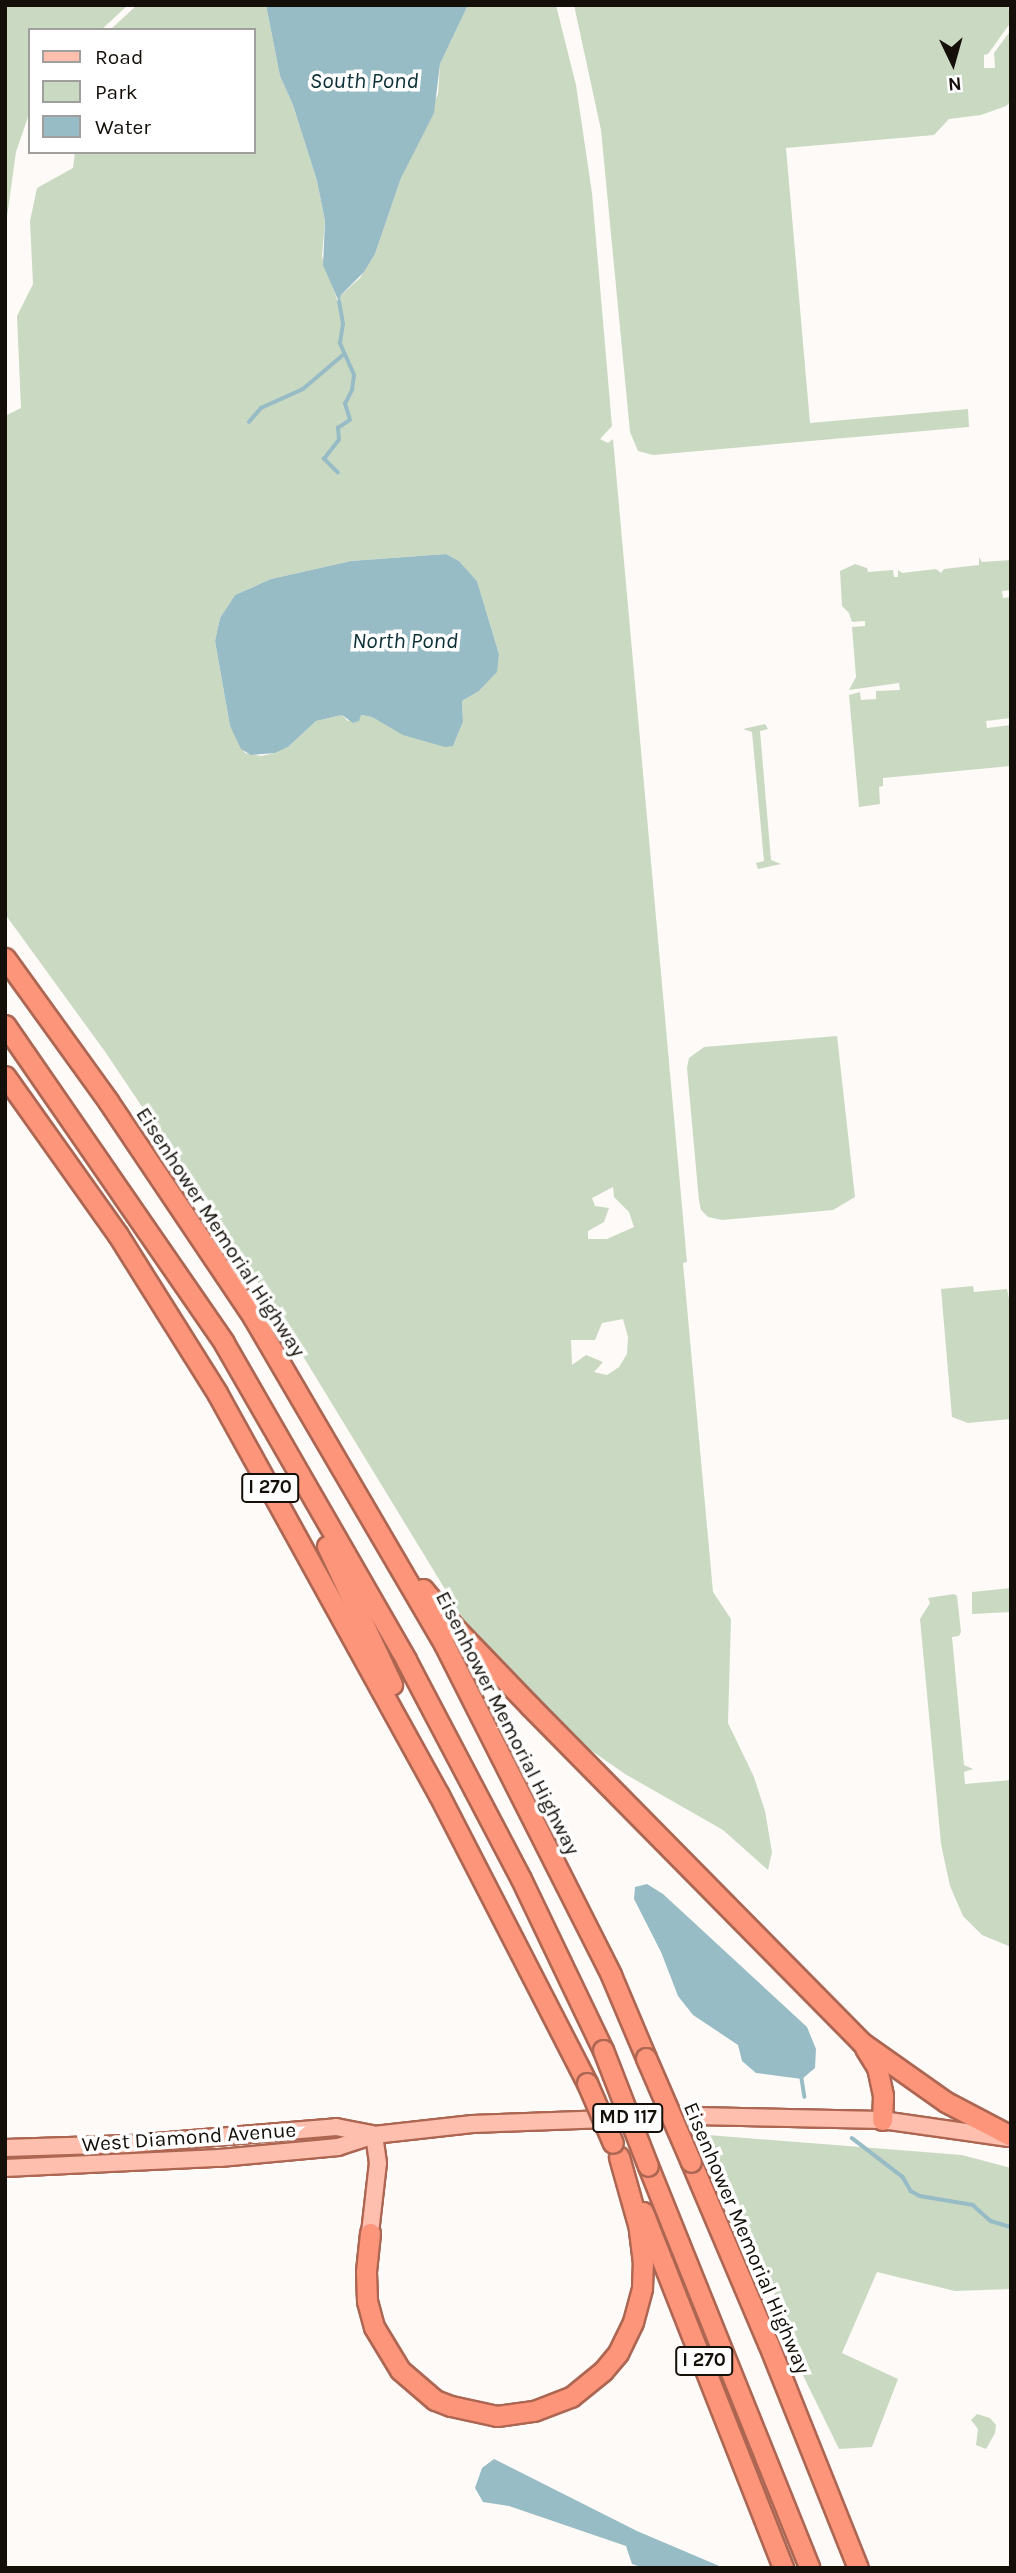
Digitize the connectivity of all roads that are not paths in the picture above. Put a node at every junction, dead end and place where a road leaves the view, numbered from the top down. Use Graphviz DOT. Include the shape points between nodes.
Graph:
graph roads {
  1 [pos="5,958"];
  2 [pos="5,1025"];
  3 [pos="5,1076"];
  4 [pos="278,1438"];
  5 [pos="386,1543"];
  6 [pos="502,1919"];
  7 [pos="861,2042"];
  8 [pos="882,2120"];
  9 [pos="374,2135"];
  10 [pos="1011,2137"];
  11 [pos="5,2148"];
  12 [pos="616,2150"];
  13 [pos="5,2168"];
  14 [pos="370,2233"];
  15 [pos="783,2568"];
  16 [pos="810,2568"];
  17 [pos="858,2568"];
  1 -- 5 [label="highway, Eisenhower Memorial Highway" via="253,1317"];
  2 -- 4 [label="highway, I 270" via="224,1343"];
  3 -- 6 [label="highway, I 270" via="118,1235 217,1393 439,1795"];
  4 -- 6 [label="highway"];
  4 -- 16 [label="highway, I 270, bridge" via="406,1660 522,1879 603,2050"];
  5 -- 7 [label="highway" via="455,1628"];
  5 -- 17 [label="highway, Eisenhower Memorial Highway, bridge" via="444,1644 611,1975"];
  6 -- 12 [label="highway, I 270, bridge" via="587,2083"];
  7 -- 8 [label="highway" via="877,2067"];
  7 -- 10 [label="highway" via="946,2102"];
  8 -- 9 [label="main road, West Diamond Avenue / MD 117" via="695,2116 472,2124"];
  8 -- 10 [label="main road, West Diamond Avenue / MD 117"];
  9 -- 11 [label="main road, West Diamond Avenue / MD 117" via="336,2127 131,2144"];
  9 -- 13 [label="main road, West Diamond Avenue / MD 117" via="338,2147 220,2158"];
  9 -- 14 [label="main road" via="378,2163"];
  12 -- 14 [label="highway" via="639,2228 643,2263 633,2322 603,2371 571,2397 534,2411 497,2416 451,2406 435,2400 400,2370 373,2328 366,2272"];
  12 -- 15 [label="highway, I 270" via="667,2265"];
}
